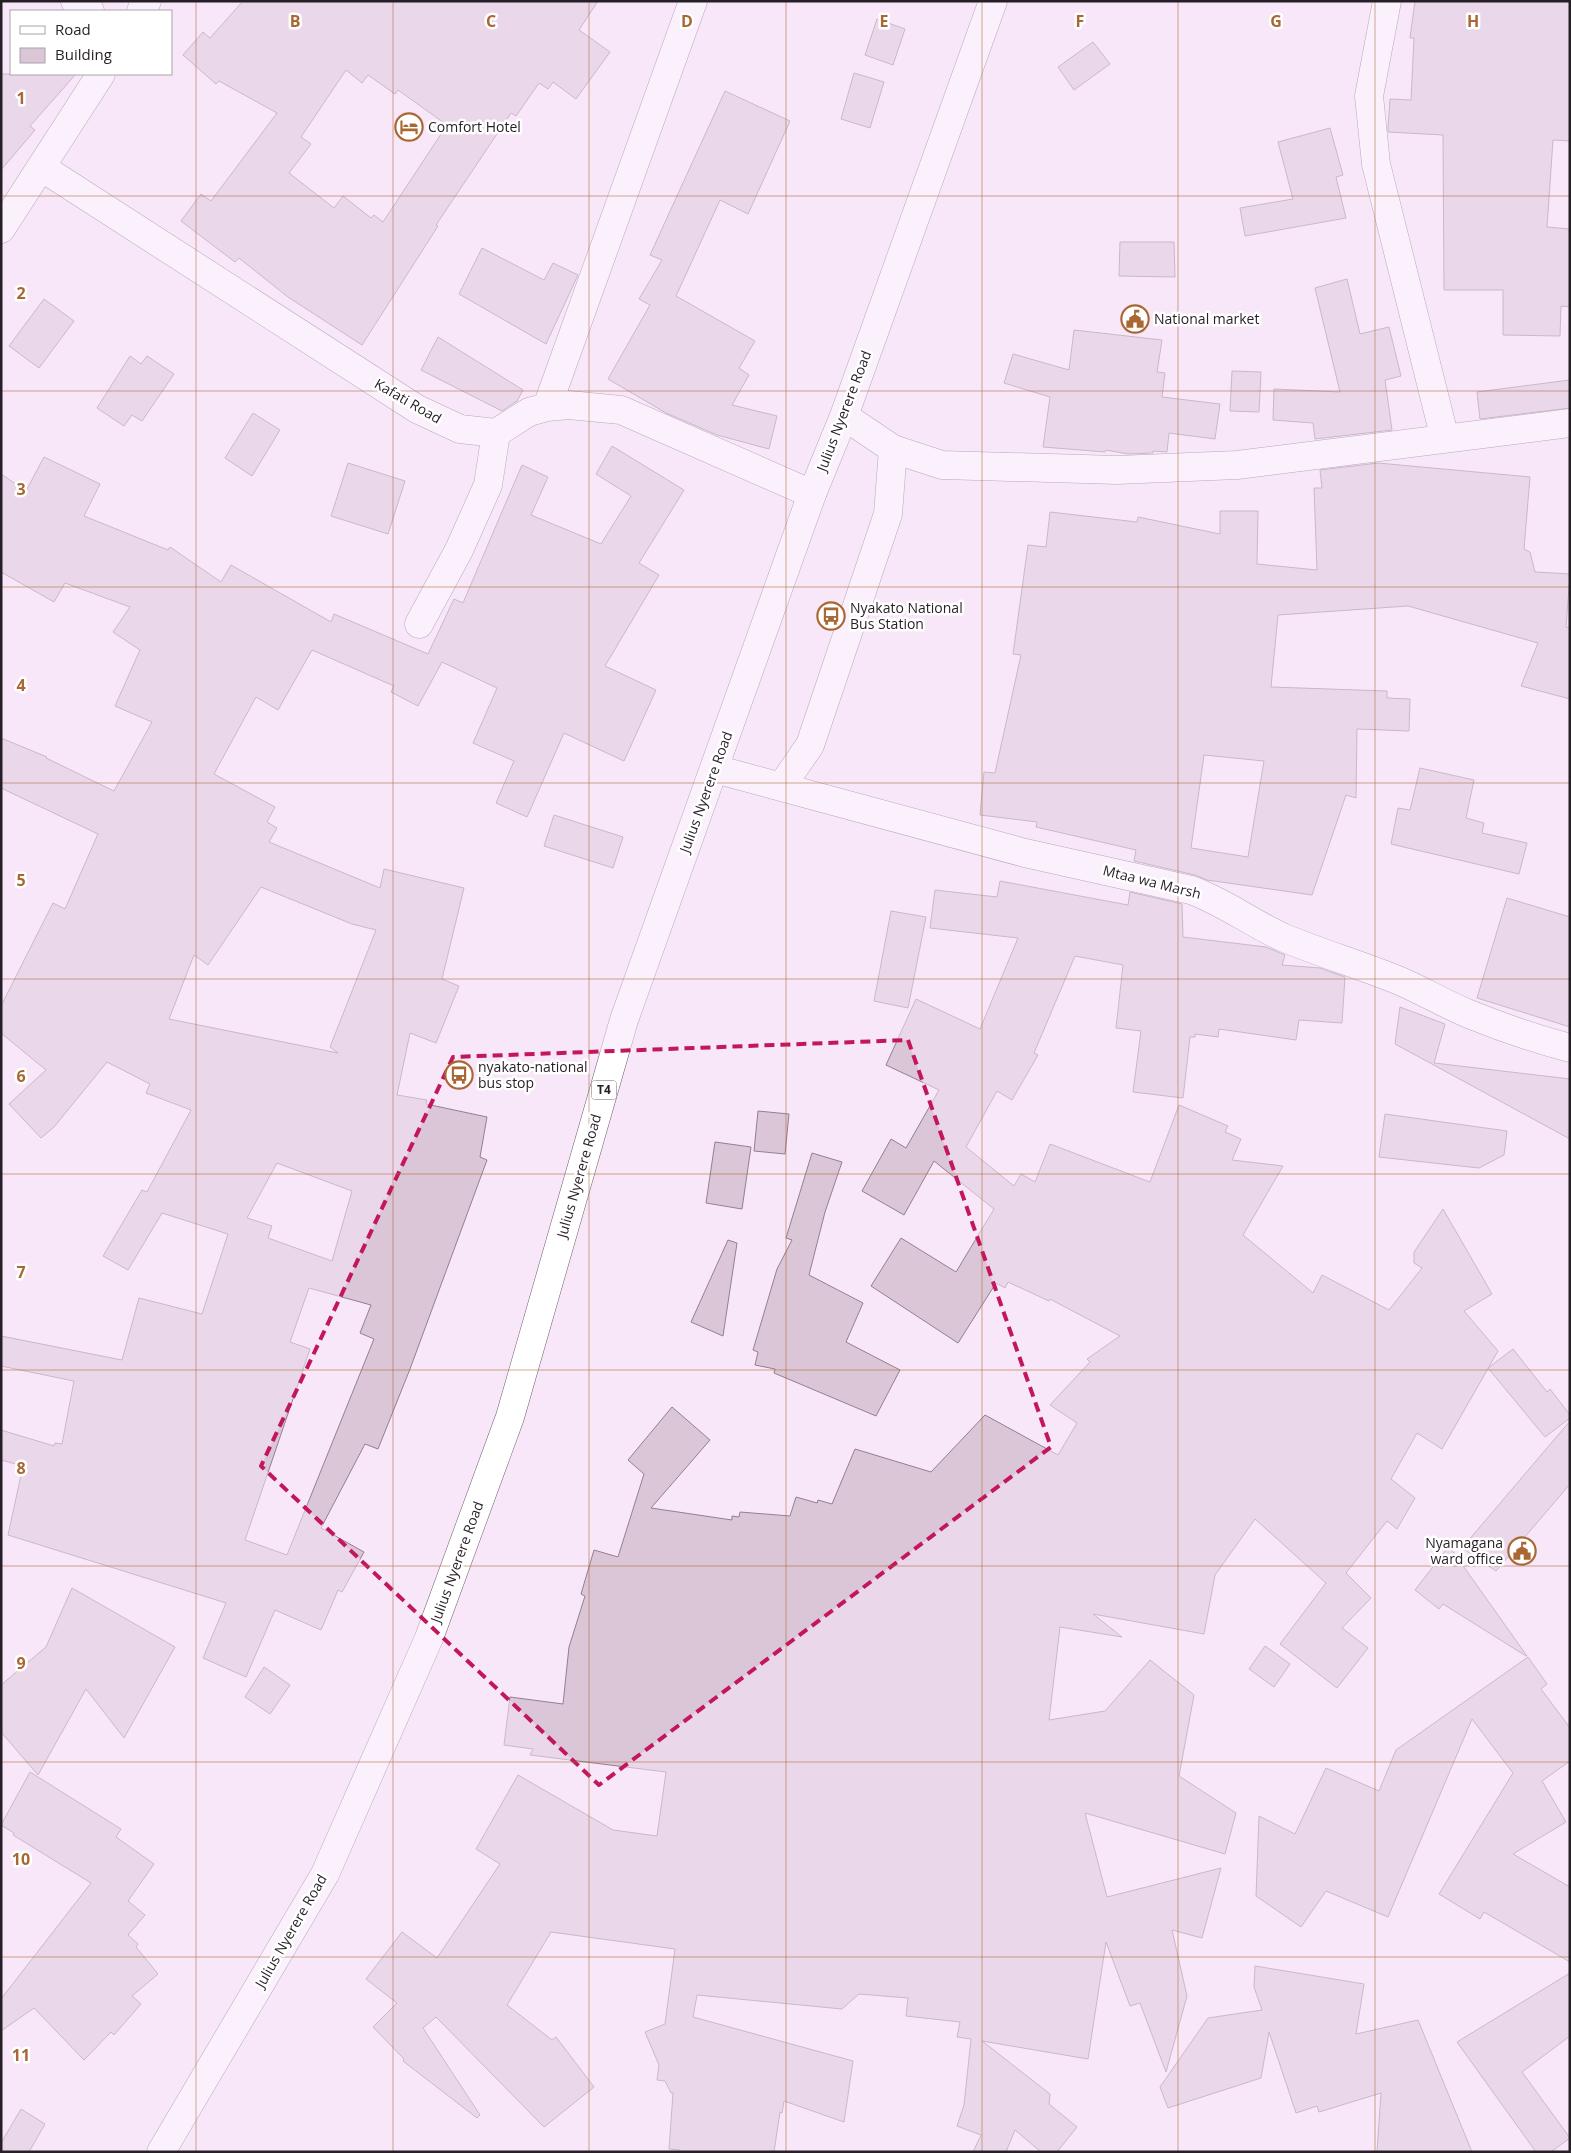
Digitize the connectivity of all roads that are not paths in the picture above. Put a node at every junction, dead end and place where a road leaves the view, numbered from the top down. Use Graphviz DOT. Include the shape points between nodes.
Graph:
graph roads {
  1 [pos="75,1"];
  2 [pos="693,1"];
  3 [pos="993,1"];
  4 [pos="1386,1"];
  5 [pos="88,10"];
  6 [pos="100,75"];
  7 [pos="41,167"];
  8 [pos="1,229"];
  9 [pos="547,407"];
  10 [pos="844,416"];
  11 [pos="1570,423"];
  12 [pos="496,433"];
  13 [pos="1445,439"];
  14 [pos="893,449"];
  15 [pos="812,494"];
  16 [pos="419,624"];
  17 [pos="715,769"];
  18 [pos="781,787"];
  19 [pos="1570,1048"];
  20 [pos="161,2152"];
  1 -- 5 [label="main road"];
  2 -- 9 [label="main road"];
  3 -- 10 [label="main road, Julius Nyerere Road / T4"];
  4 -- 13 [label="main road" via="1369,96 1376,164"];
  6 -- 7 [label="main road"];
  7 -- 8 [label="main road"];
  7 -- 12 [label="main road, Kafati Road" via="417,409 460,429"];
  9 -- 12 [label="main road" via="529,412"];
  9 -- 15 [label="main road" via="620,410"];
  10 -- 14 [label="main road"];
  10 -- 15 [label="main road, Julius Nyerere Road / T4"];
  11 -- 13 [label="main road"];
  12 -- 16 [label="main road" via="488,485 459,550"];
  13 -- 14 [label="main road" via="1237,465 1117,470 942,465"];
  14 -- 18 [label="main road" via="888,514 810,745"];
  15 -- 17 [label="main road, Julius Nyerere Road / T4"];
  17 -- 18 [label="main road, Mtaa wa Marsh"];
  17 -- 20 [label="main road, Julius Nyerere Road / T4" via="624,1020 510,1417 429,1638 325,1874"];
  18 -- 19 [label="main road, Mtaa wa Marsh" via="1025,852 1191,890 1215,898 1282,936 1433,995 1467,1013"];
}
